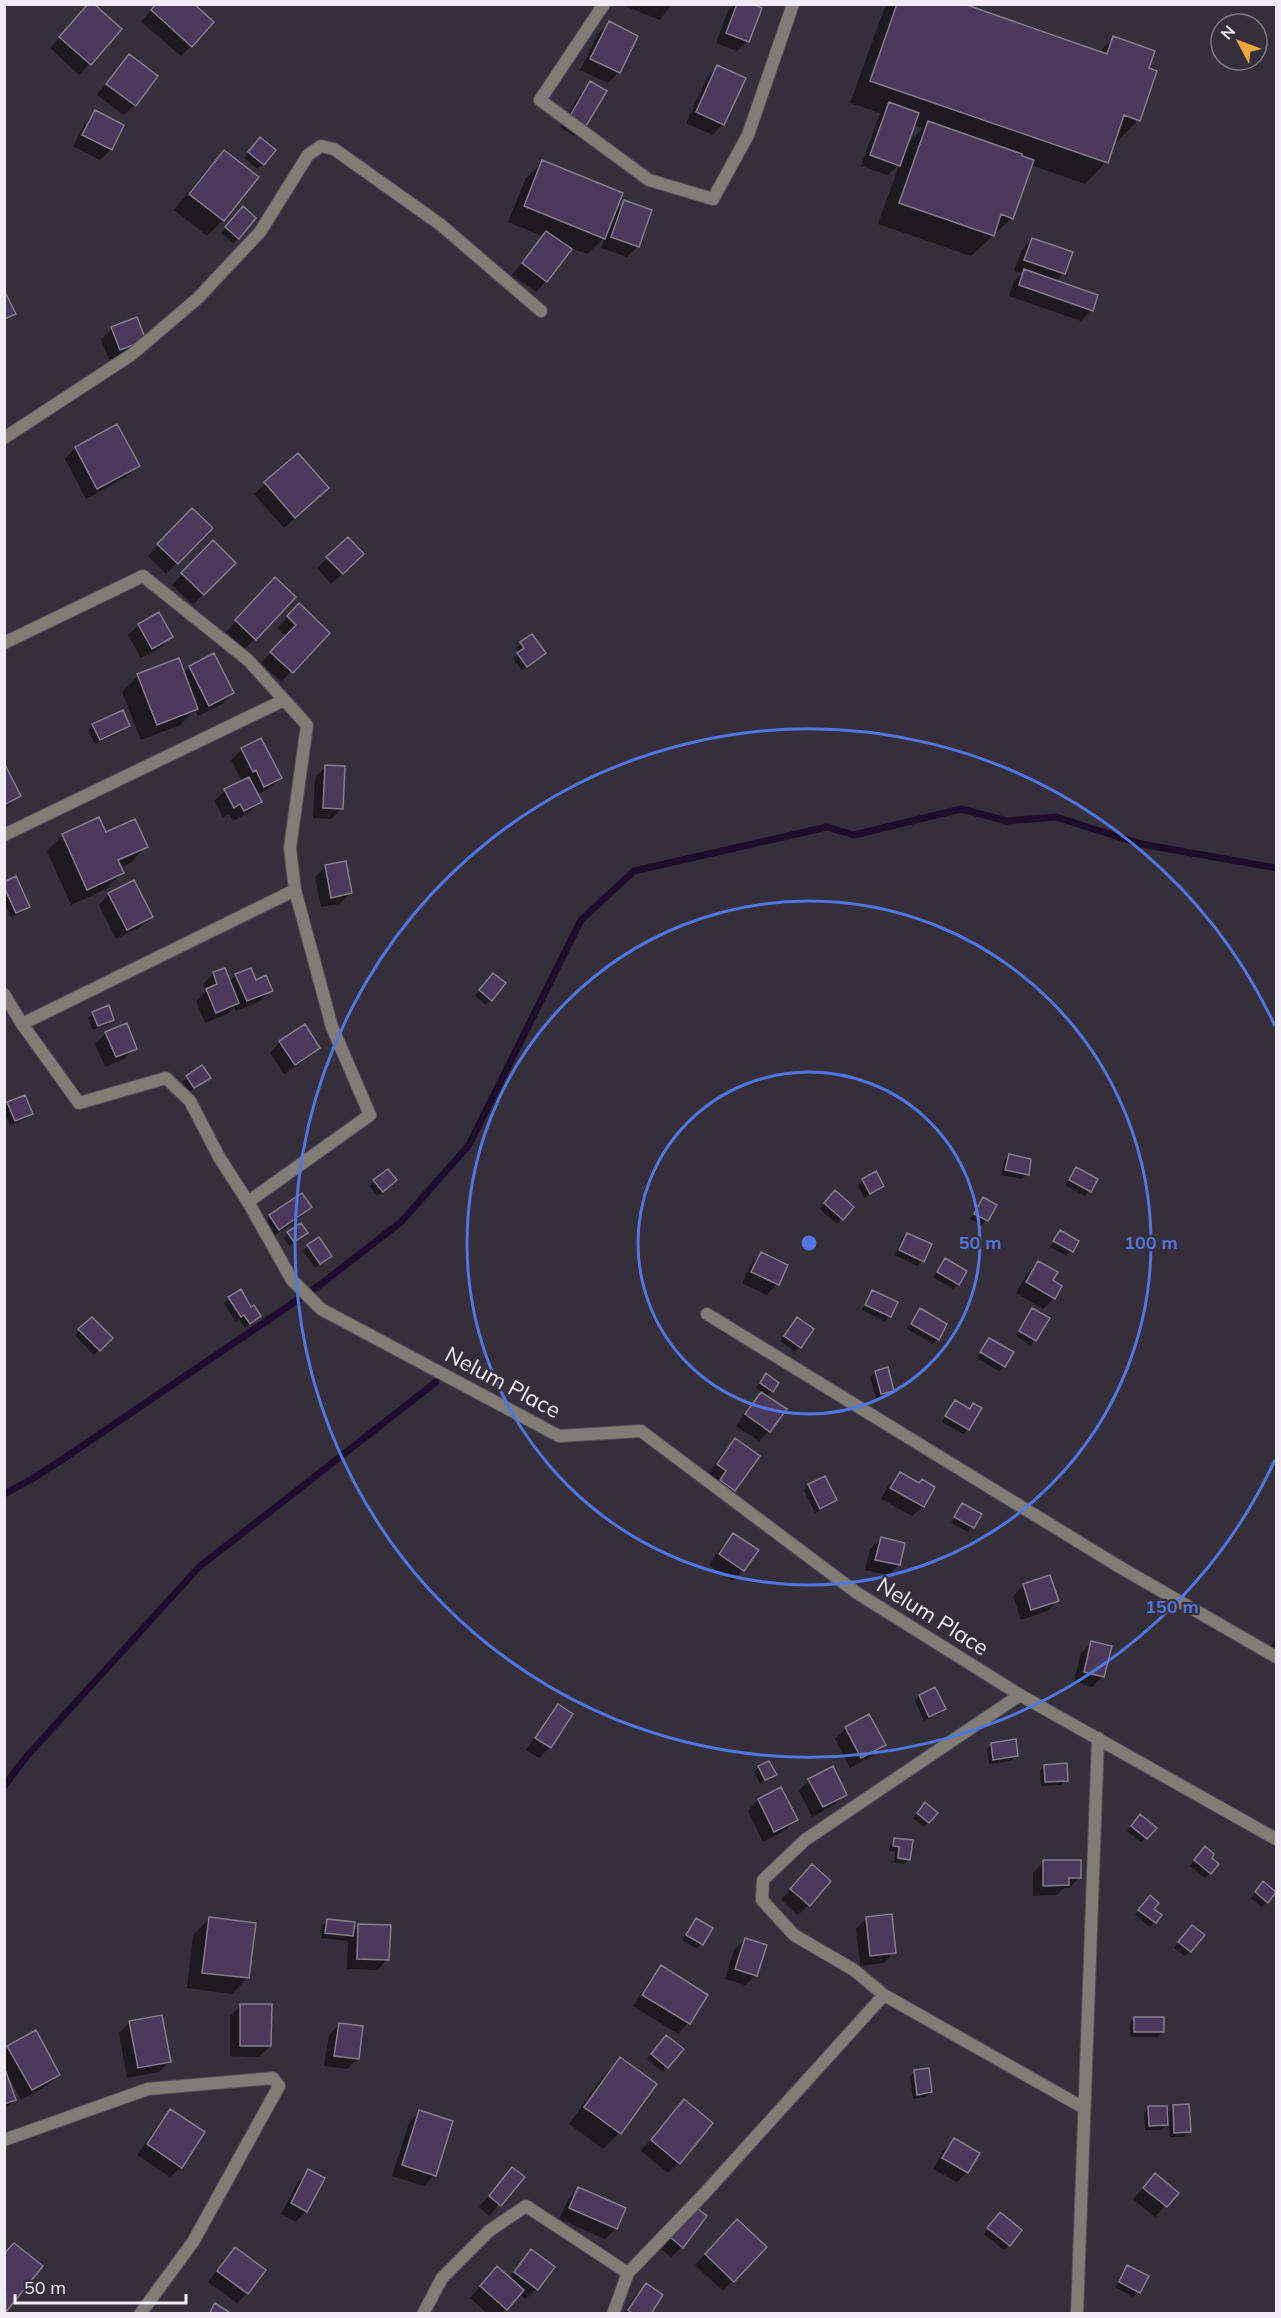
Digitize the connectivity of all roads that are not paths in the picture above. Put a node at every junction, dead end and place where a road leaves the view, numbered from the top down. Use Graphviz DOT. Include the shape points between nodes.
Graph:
graph roads {
  1 [pos="604,4"];
  2 [pos="793,4"];
  3 [pos="541,311"];
  4 [pos="4,438"];
  5 [pos="4,643"];
  6 [pos="284,700"];
  7 [pos="4,835"];
  8 [pos="295,890"];
  9 [pos="4,994"];
  10 [pos="22,1024"];
  11 [pos="248,1202"];
  12 [pos="706,1314"];
  13 [pos="1276,1657"];
  14 [pos="1020,1695"];
  15 [pos="1098,1738"];
  16 [pos="1276,1839"];
  17 [pos="884,1995"];
  18 [pos="1084,2108"];
  19 [pos="4,2140"];
  20 [pos="628,2273"];
  21 [pos="140,2313"];
  22 [pos="423,2313"];
  23 [pos="613,2313"];
  24 [pos="1077,2313"];
  1 -- 2 [label="street" via="540,100 649,180 713,199 748,135"];
  3 -- 4 [label="street" via="441,225 334,149 321,146 308,155 260,232 198,298 131,356"];
  5 -- 6 [label="street" via="143,576 248,660"];
  6 -- 7 [label="street"];
  6 -- 8 [label="street" via="307,725 290,848"];
  8 -- 10 [label="street"];
  8 -- 11 [label="street" via="332,1028 370,1115"];
  9 -- 10 [label="street, Nelum Place"];
  10 -- 11 [label="street, Nelum Place" via="79,1103 166,1078 190,1101"];
  11 -- 14 [label="street, Nelum Place" via="292,1280 321,1310 559,1436 641,1431 857,1593"];
  12 -- 13 [label="street" via="1118,1566"];
  14 -- 15 [label="street, Nelum Place"];
  14 -- 17 [label="street" via="805,1840 763,1880 762,1900 794,1935 854,1970"];
  15 -- 16 [label="street, Nelum Place"];
  15 -- 18 [label="street"];
  17 -- 18 [label="street"];
  17 -- 20 [label="street"];
  18 -- 24 [label="street"];
  19 -- 21 [label="street" via="148,2089 273,2078 279,2086 193,2242"];
  20 -- 22 [label="street" via="526,2206 489,2231 442,2278"];
  20 -- 23 [label="street"];
}
